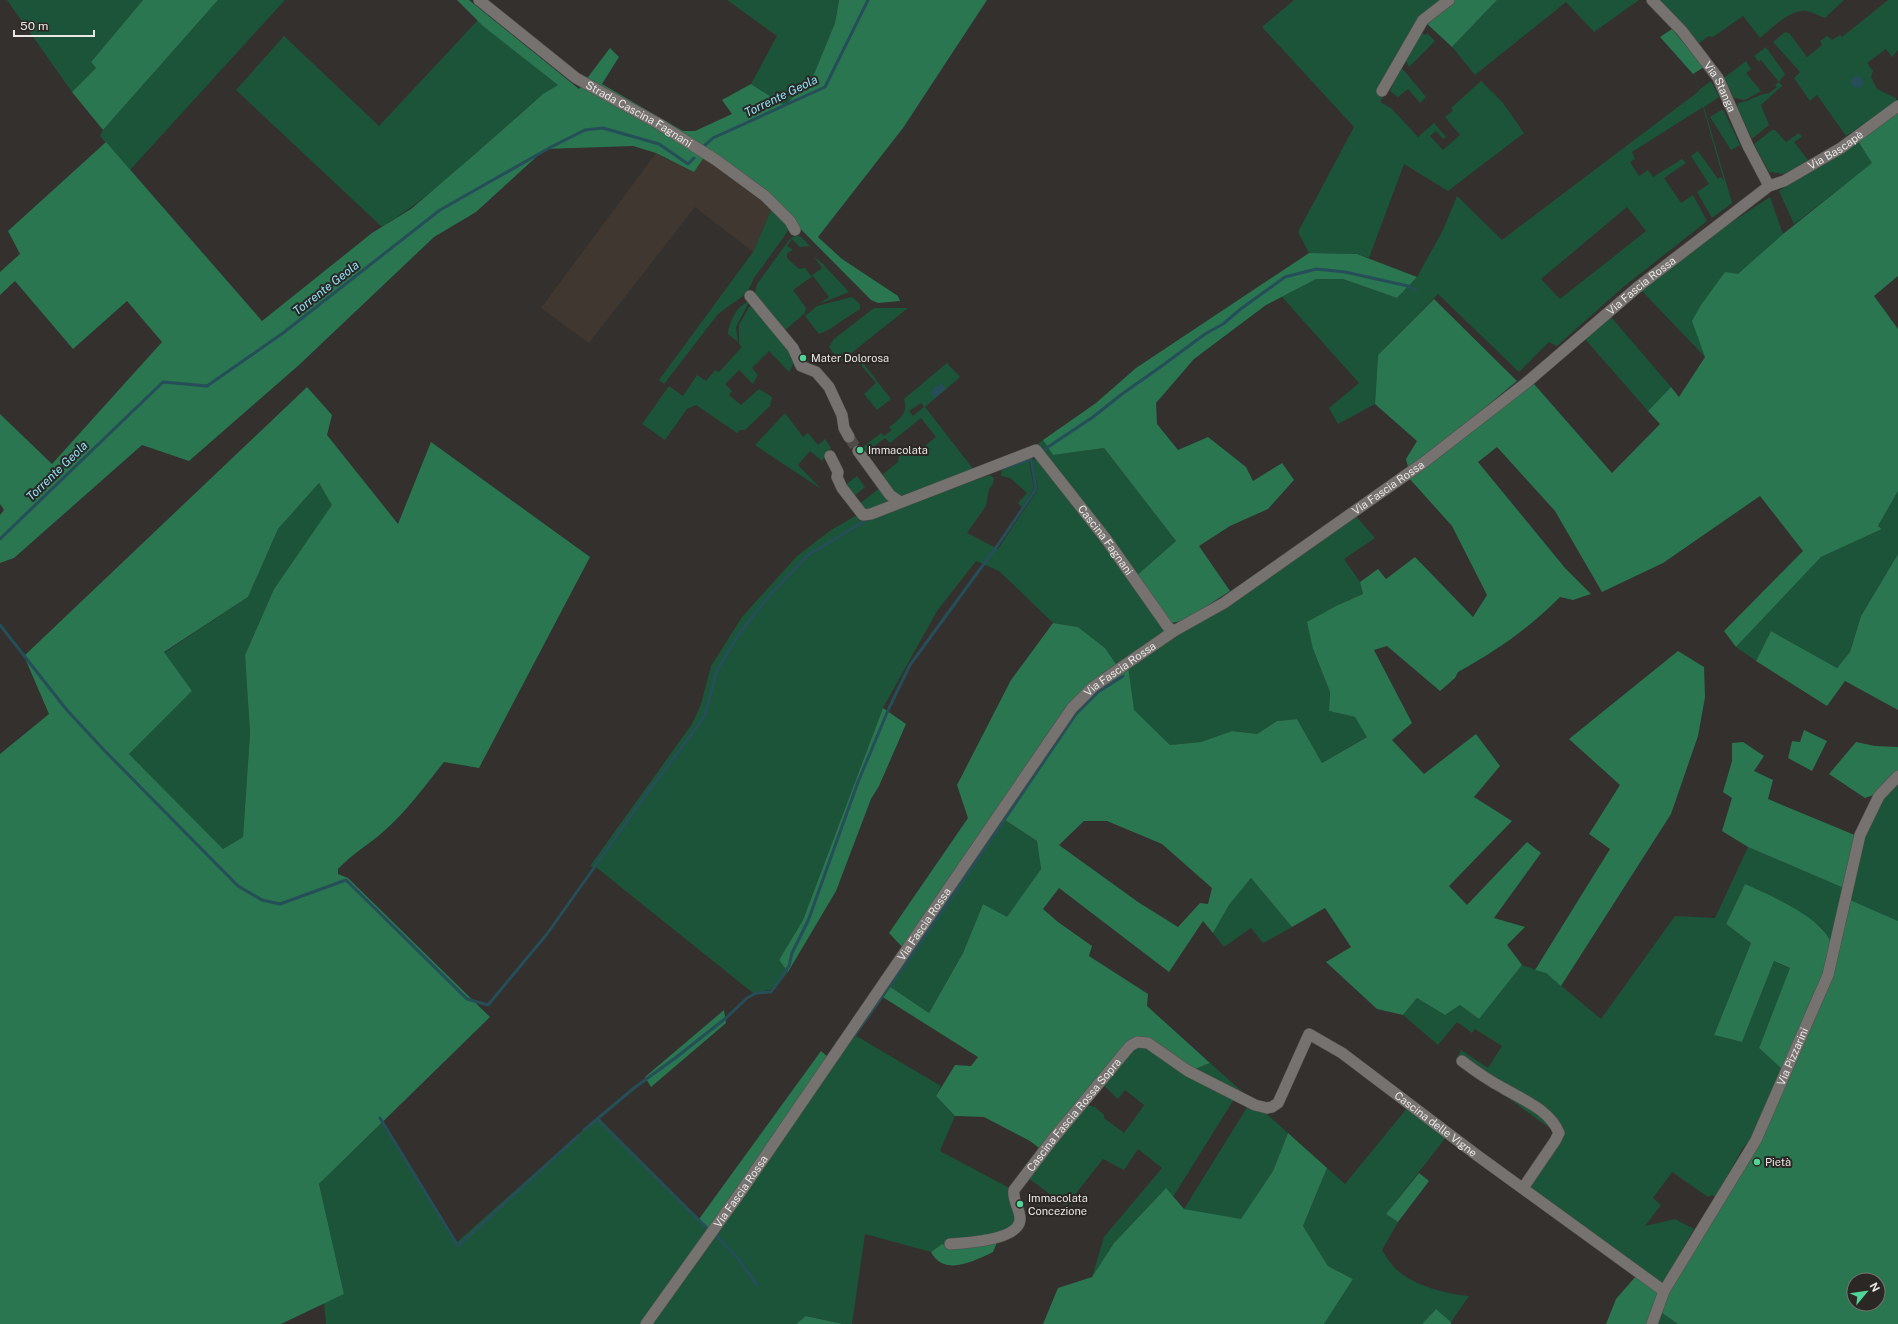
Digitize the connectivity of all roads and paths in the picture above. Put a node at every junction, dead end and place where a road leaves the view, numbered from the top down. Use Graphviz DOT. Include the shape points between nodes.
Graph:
graph roads {
  1 [pos="479,0"];
  2 [pos="1449,0"];
  3 [pos="1652,0"];
  4 [pos="1382,91"];
  5 [pos="1898,106"];
  6 [pos="1769,186"];
  7 [pos="795,230"];
  8 [pos="750,296"];
  9 [pos="849,437"];
  10 [pos="858,451"];
  11 [pos="830,456"];
  12 [pos="900,502"];
  13 [pos="1174,631"];
  14 [pos="1898,776"];
  15 [pos="1462,1060"];
  16 [pos="1231,1092"];
  17 [pos="1523,1188"];
  18 [pos="950,1244"];
  19 [pos="1664,1291"];
  20 [pos="646,1324"];
  21 [pos="1652,1324"];
  1 -- 7 [label="street, Strada Cascina Fagnani" via="576,78 659,124 716,160 765,196 790,221"];
  2 -- 4 [label="street" via="1423,20"];
  3 -- 6 [label="street, Via Stanga" via="1682,31 1718,78"];
  5 -- 6 [label="street, Via Bascapè" via="1841,148 1784,181"];
  6 -- 13 [label="street, Via Fascia Rossa" via="1639,286 1526,383 1423,463 1224,603"];
  8 -- 9 [label="street" via="792,348 801,366 816,372 829,387"];
  10 -- 12 [label="street" via="890,495"];
  11 -- 12 [label="street" via="842,488 863,515"];
  12 -- 13 [label="street, Cascina Fagnani" via="1036,450 1106,539 1168,627"];
  13 -- 20 [label="street, Via Fascia Rossa" via="1093,687 1072,708 742,1190"];
  14 -- 19 [label="street, Via Pizzarini" via="1879,796 1860,835 1828,975 1756,1140"];
  15 -- 17 [label="street" via="1478,1074 1539,1109 1556,1126 1559,1133 1555,1141"];
  16 -- 17 [label="street, Cascina delle Vigne" via="1261,1107 1272,1107 1278,1103 1309,1034 1342,1053"];
  16 -- 18 [label="street, Cascina Fascia Rossa Sopra" via="1212,1085 1188,1071 1148,1043 1137,1042 1123,1053 1014,1190 1013,1196 1020,1220 1017,1228 1010,1234 998,1237"];
  17 -- 19 [label="street, Cascina delle Vigne"];
  19 -- 21 [label="street, Via Pizzarini"];
}
